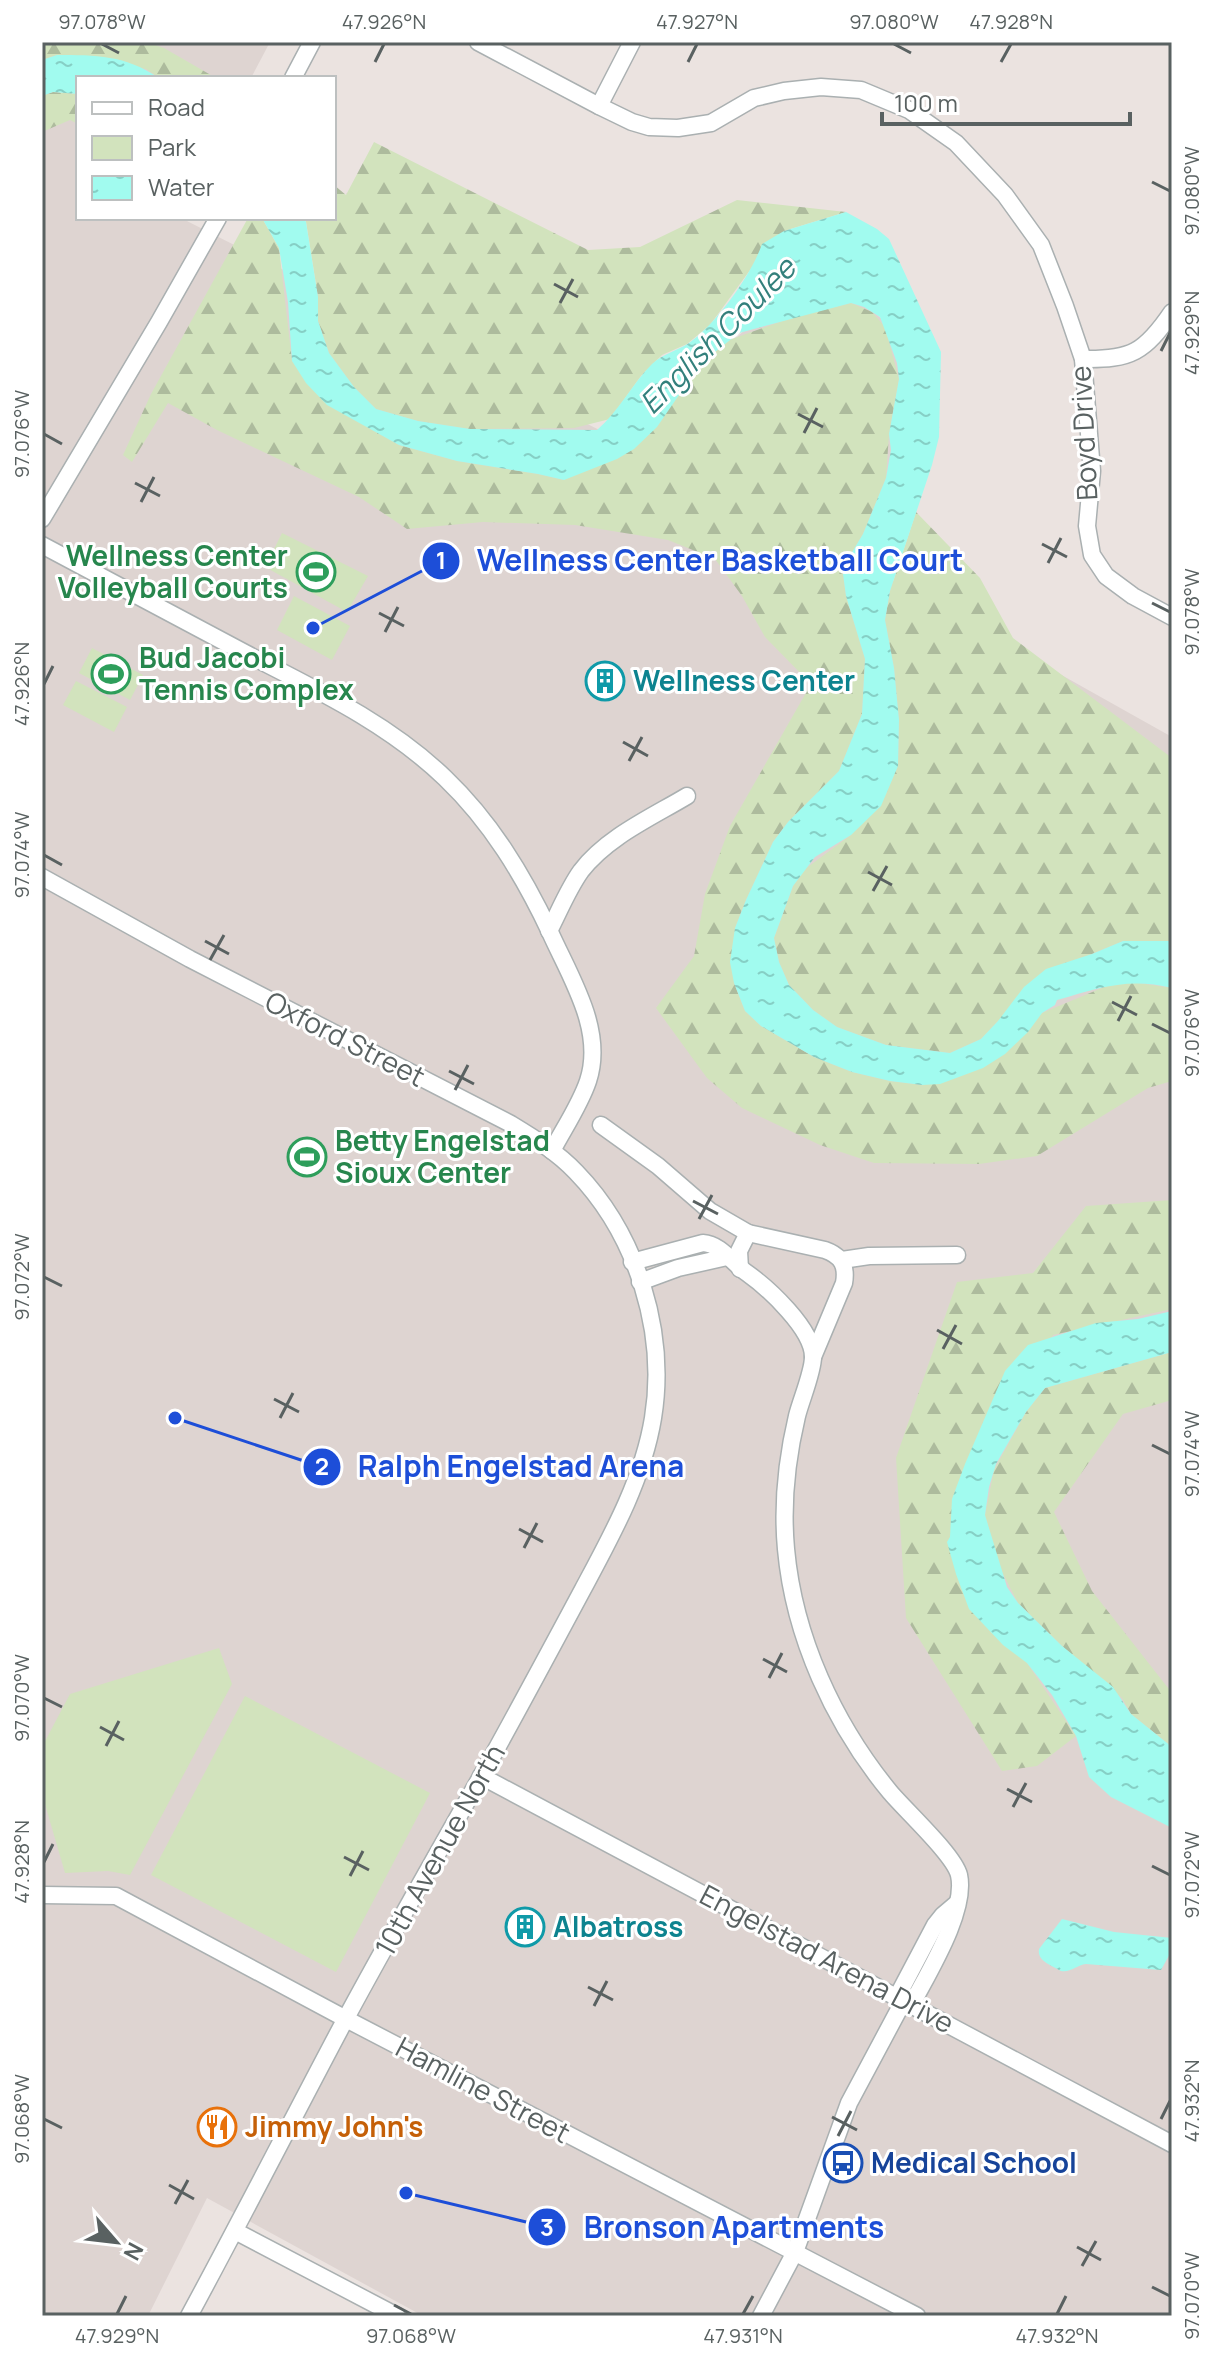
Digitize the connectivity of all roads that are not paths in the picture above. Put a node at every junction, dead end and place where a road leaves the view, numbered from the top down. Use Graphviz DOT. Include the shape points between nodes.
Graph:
graph roads {
  1 [pos="312,42"];
  2 [pos="478,42"];
  3 [pos="632,42"];
  4 [pos="294,76"];
  5 [pos="599,106"];
  6 [pos="217,220"];
  7 [pos="1172,312"];
  8 [pos="1083,359"];
  9 [pos="42,519"];
  10 [pos="42,545"];
  11 [pos="1172,617"];
  12 [pos="687,796"];
  13 [pos="42,877"];
  14 [pos="549,931"];
  15 [pos="601,1125"];
  16 [pos="552,1151"];
  17 [pos="748,1233"];
  18 [pos="957,1255"];
  19 [pos="842,1260"];
  20 [pos="632,1262"];
  21 [pos="734,1263"];
  22 [pos="640,1282"];
  23 [pos="813,1357"];
  24 [pos="657,1372"];
  25 [pos="481,1776"];
  26 [pos="42,1895"];
  27 [pos="904,2000"];
  28 [pos="346,2019"];
  29 [pos="1172,2144"];
  30 [pos="235,2231"];
  31 [pos="795,2252"];
  32 [pos="189,2316"];
  33 [pos="397,2316"];
  34 [pos="761,2316"];
  35 [pos="917,2316"];
  1 -- 4 [label="street"];
  2 -- 5 [label="street, Boyd Drive"];
  3 -- 5 [label="street"];
  5 -- 8 [label="street, Boyd Drive" via="649,127 678,128 711,123 754,98 821,87 861,90 909,110 956,143 1005,195 1041,245"];
  6 -- 9 [label="street"];
  7 -- 8 [label="street" via="1158,334 1135,353 1111,360"];
  8 -- 11 [label="street, Boyd Drive" via="1092,555 1106,576"];
  10 -- 14 [label="street" via="296,678 415,751 497,837"];
  12 -- 14 [label="street" via="594,858 581,871"];
  13 -- 16 [label="street, Oxford Street" via="511,1124"];
  14 -- 16 [label="street" via="593,1037 589,1079"];
  15 -- 17 [label="street" via="710,1211"];
  16 -- 20 [label="street, Oxford Street" via="606,1208"];
  17 -- 19 [label="street" via="825,1250"];
  17 -- 21 [label="street"];
  18 -- 19 [label="street"];
  19 -- 23 [label="street" via="844,1283"];
  20 -- 21 [label="street" via="709,1243"];
  20 -- 22 [label="street, Oxford Street"];
  21 -- 22 [label="street" via="678,1268"];
  21 -- 23 [label="street" via="780,1301"];
  22 -- 24 [label="street, Oxford Street" via="651,1314"];
  23 -- 27 [label="street" via="797,1418 785,1506 786,1548 800,1620 821,1679 855,1744 959,1874 955,1917 946,1939"];
  24 -- 25 [label="street, 10th Avenue North" via="641,1469 619,1520"];
  25 -- 27 [label="street, Engelstad Arena Drive"];
  25 -- 28 [label="street, 10th Avenue North"];
  26 -- 28 [label="street, Hamline Street" via="116,1896"];
  27 -- 29 [label="street, Engelstad Arena Drive"];
  27 -- 31 [label="street" via="849,2103"];
  28 -- 30 [label="street, 10th Avenue North"];
  28 -- 31 [label="street, Hamline Street"];
  30 -- 32 [label="street, 10th Avenue North"];
  30 -- 33 [label="street"];
  31 -- 34 [label="street"];
  31 -- 35 [label="street, Hamline Street"];
}
